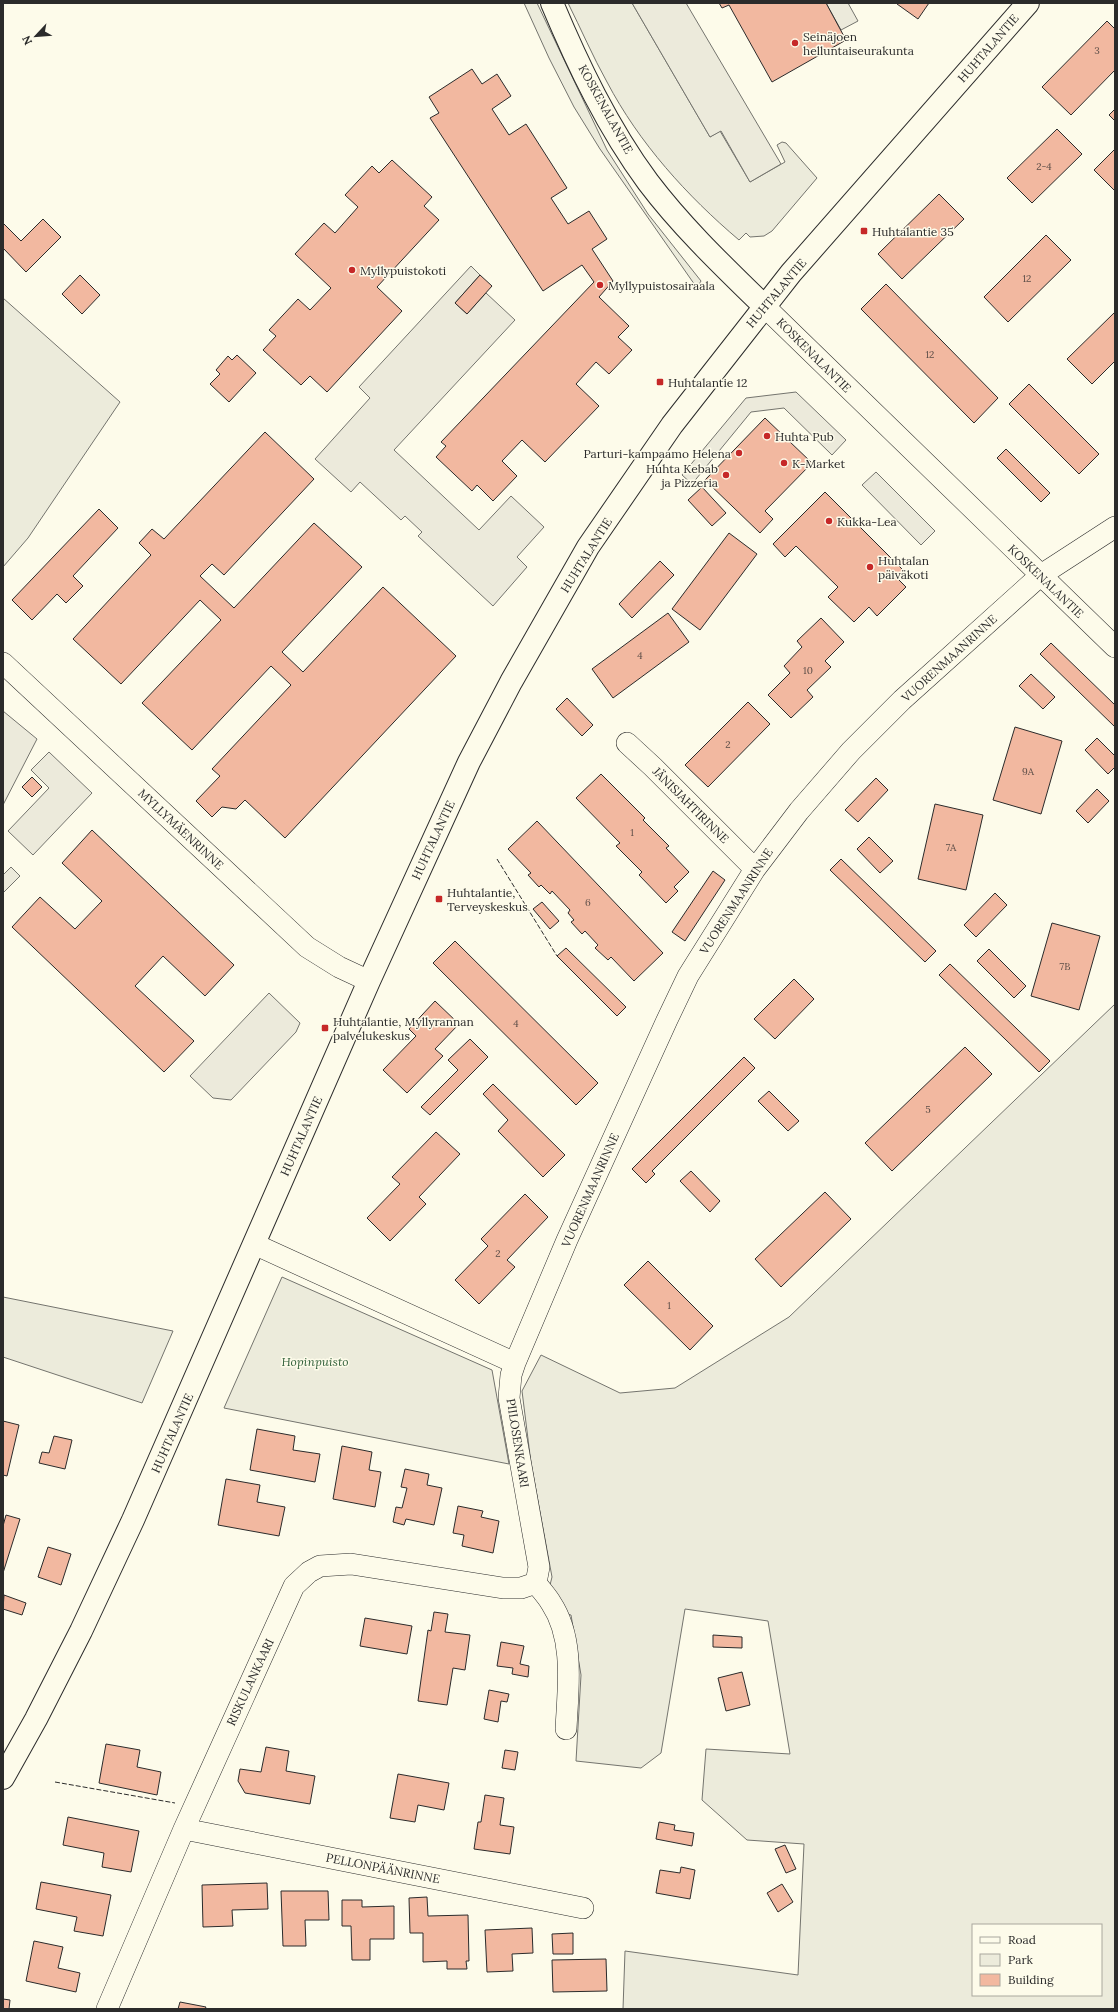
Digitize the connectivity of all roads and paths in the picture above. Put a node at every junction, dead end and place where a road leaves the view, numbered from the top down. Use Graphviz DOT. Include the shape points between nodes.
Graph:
graph roads {
  1 [pos="552,3"];
  2 [pos="1028,3"];
  3 [pos="764,306"];
  4 [pos="1115,526"];
  5 [pos="1041,575"];
  6 [pos="1115,647"];
  7 [pos="3,663"];
  8 [pos="626,743"];
  9 [pos="755,869"];
  10 [pos="369,981"];
  11 [pos="254,1244"];
  12 [pos="515,1363"];
  13 [pos="536,1583"];
  14 [pos="566,1729"];
  15 [pos="3,1778"];
  16 [pos="184,1829"];
  17 [pos="582,1908"];
  18 [pos="107,2009"];
  1 -- 3 [label="main road, KOSKENALANTIE" via="616,132 648,181 704,246"];
  2 -- 3 [label="main road, HUHTALANTIE"];
  3 -- 5 [label="street, KOSKENALANTIE"];
  3 -- 10 [label="main road, HUHTALANTIE" via="672,425 588,547 510,682 469,762"];
  4 -- 5 [label="street, VUORENMAANRINNE"];
  5 -- 6 [label="street, KOSKENALANTIE"];
  5 -- 9 [label="street, VUORENMAANRINNE" via="902,700 851,751 799,811"];
  7 -- 10 [label="street, MYLLYMÄENRINNE" via="307,947 339,967"];
  8 -- 9 [label="street, JÄNISJAHTIRINNE"];
  9 -- 12 [label="street, VUORENMAANRINNE" via="688,976 567,1240"];
  10 -- 11 [label="main road, HUHTALANTIE"];
  11 -- 12 [label="street"];
  11 -- 15 [label="main road, HUHTALANTIE" via="168,1443 82,1631"];
  12 -- 13 [label="street, PIILOSENKAARI" via="509,1398 539,1567"];
  13 -- 14 [label="street" via="552,1603 565,1635 568,1678"];
  13 -- 16 [label="street, RISKULANKAARI" via="521,1588 503,1588 350,1564 320,1566 309,1572 294,1586"];
  16 -- 17 [label="street, PELLONPÄÄNRINNE"];
  16 -- 18 [label="street, RISKULANKAARI"];
}
